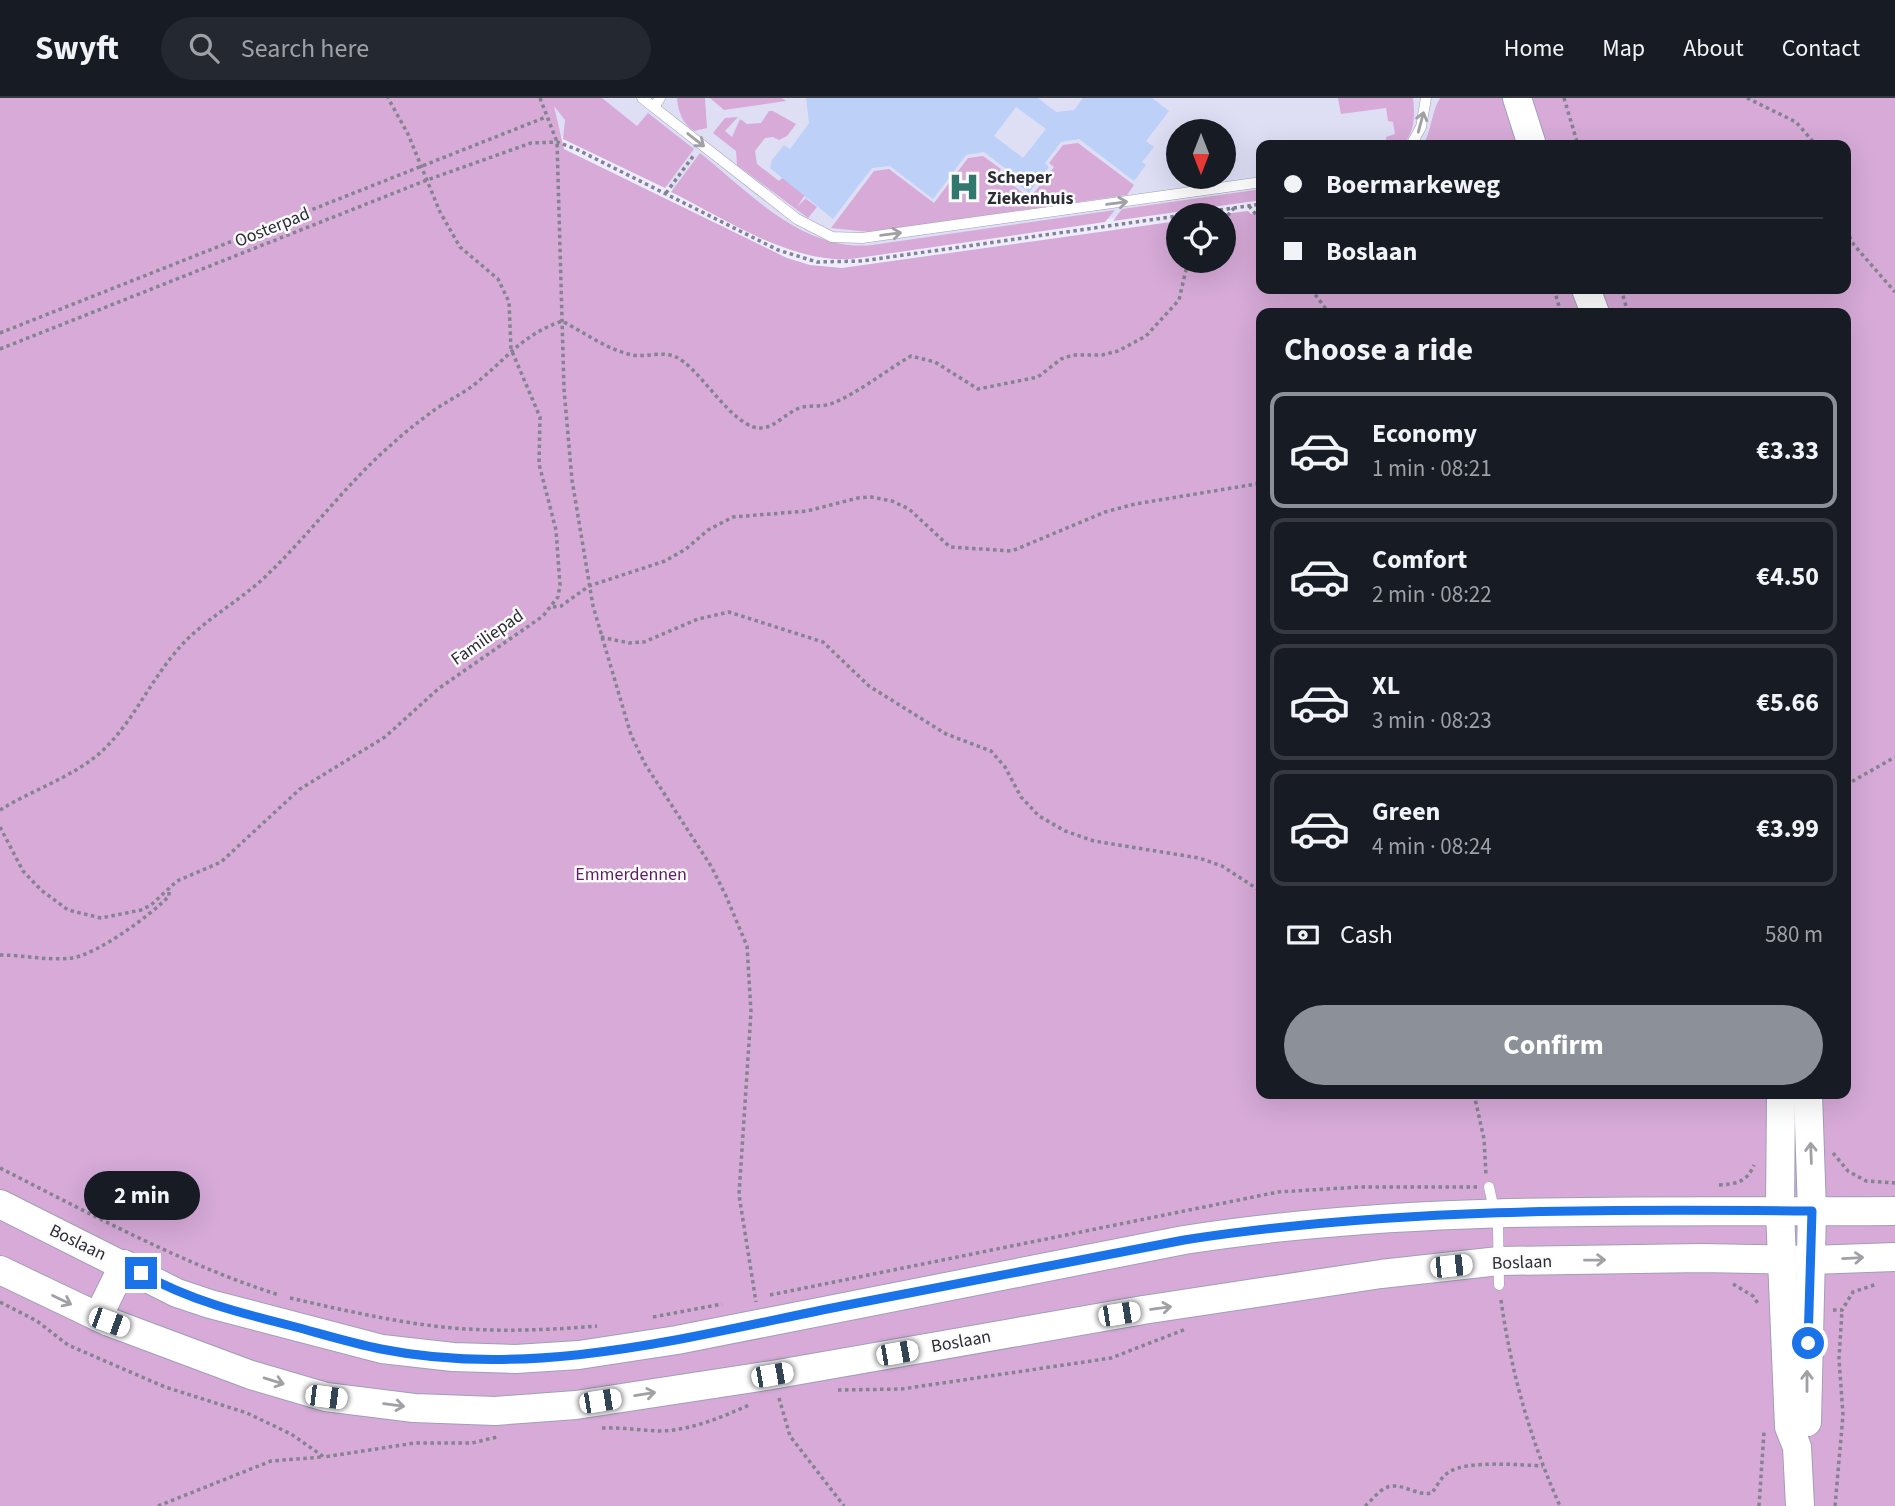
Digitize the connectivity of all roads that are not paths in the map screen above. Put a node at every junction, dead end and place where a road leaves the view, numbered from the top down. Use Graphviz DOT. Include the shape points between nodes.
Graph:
graph roads {
  1 [pos="642,98"];
  2 [pos="1426,98"];
  3 [pos="1517,98"];
  4 [pos="1534,98"];
  5 [pos="657,102"];
  6 [pos="1414,140"];
  7 [pos="1530,140"];
  8 [pos="1545,140"];
  9 [pos="1256,183"];
  10 [pos="1781,1099"];
  11 [pos="1808,1099"];
  12 [pos="1489,1187"];
  13 [pos="0,1204"];
  14 [pos="1780,1211"];
  15 [pos="1812,1211"];
  16 [pos="1895,1211"];
  17 [pos="1496,1214"];
  18 [pos="1895,1257"];
  19 [pos="1783,1260"];
  20 [pos="1811,1260"];
  21 [pos="124,1264"];
  22 [pos="1499,1273"];
  23 [pos="3,1279"];
  24 [pos="98,1317"];
  25 [pos="1797,1447"];
  26 [pos="1800,1506"];
  1 -- 5 [label="lane"];
  6 -- 2 [label="lane, one-way"];
  3 -- 7 [label="main road"];
  4 -- 8 [label="main road"];
  5 -- 9 [label="lane, one-way" via="702,145 797,219 832,237 862,238"];
  10 -- 14 [label="main road"];
  15 -- 11 [label="main road, one-way"];
  12 -- 17 [label="lane"];
  13 -- 21 [label="main road, Boslaan"];
  14 -- 15 [label="main road, Boslaan"];
  14 -- 17 [label="main road, Boslaan"];
  14 -- 19 [label="main road"];
  15 -- 16 [label="main road, Boslaan"];
  15 -- 20 [label="main road"];
  17 -- 21 [label="main road, Boslaan" via="1265,1227 677,1340 516,1359 382,1349 210,1304 177,1293"];
  17 -- 22 [label="lane"];
  20 -- 18 [label="main road, Boslaan, one-way"];
  19 -- 20 [label="main road, Boslaan"];
  22 -- 19 [label="main road, Boslaan, one-way" via="1702,1258"];
  19 -- 25 [label="main road" via="1789,1427"];
  25 -- 20 [label="main road, one-way" via="1807,1420"];
  21 -- 24 [label="main road"];
  24 -- 22 [label="main road, Boslaan, one-way" via="251,1375 326,1397 414,1408 495,1411 589,1403 772,1375 1381,1274"];
  23 -- 24 [label="main road, Boslaan, one-way"];
  25 -- 26 [label="main road"];
}
